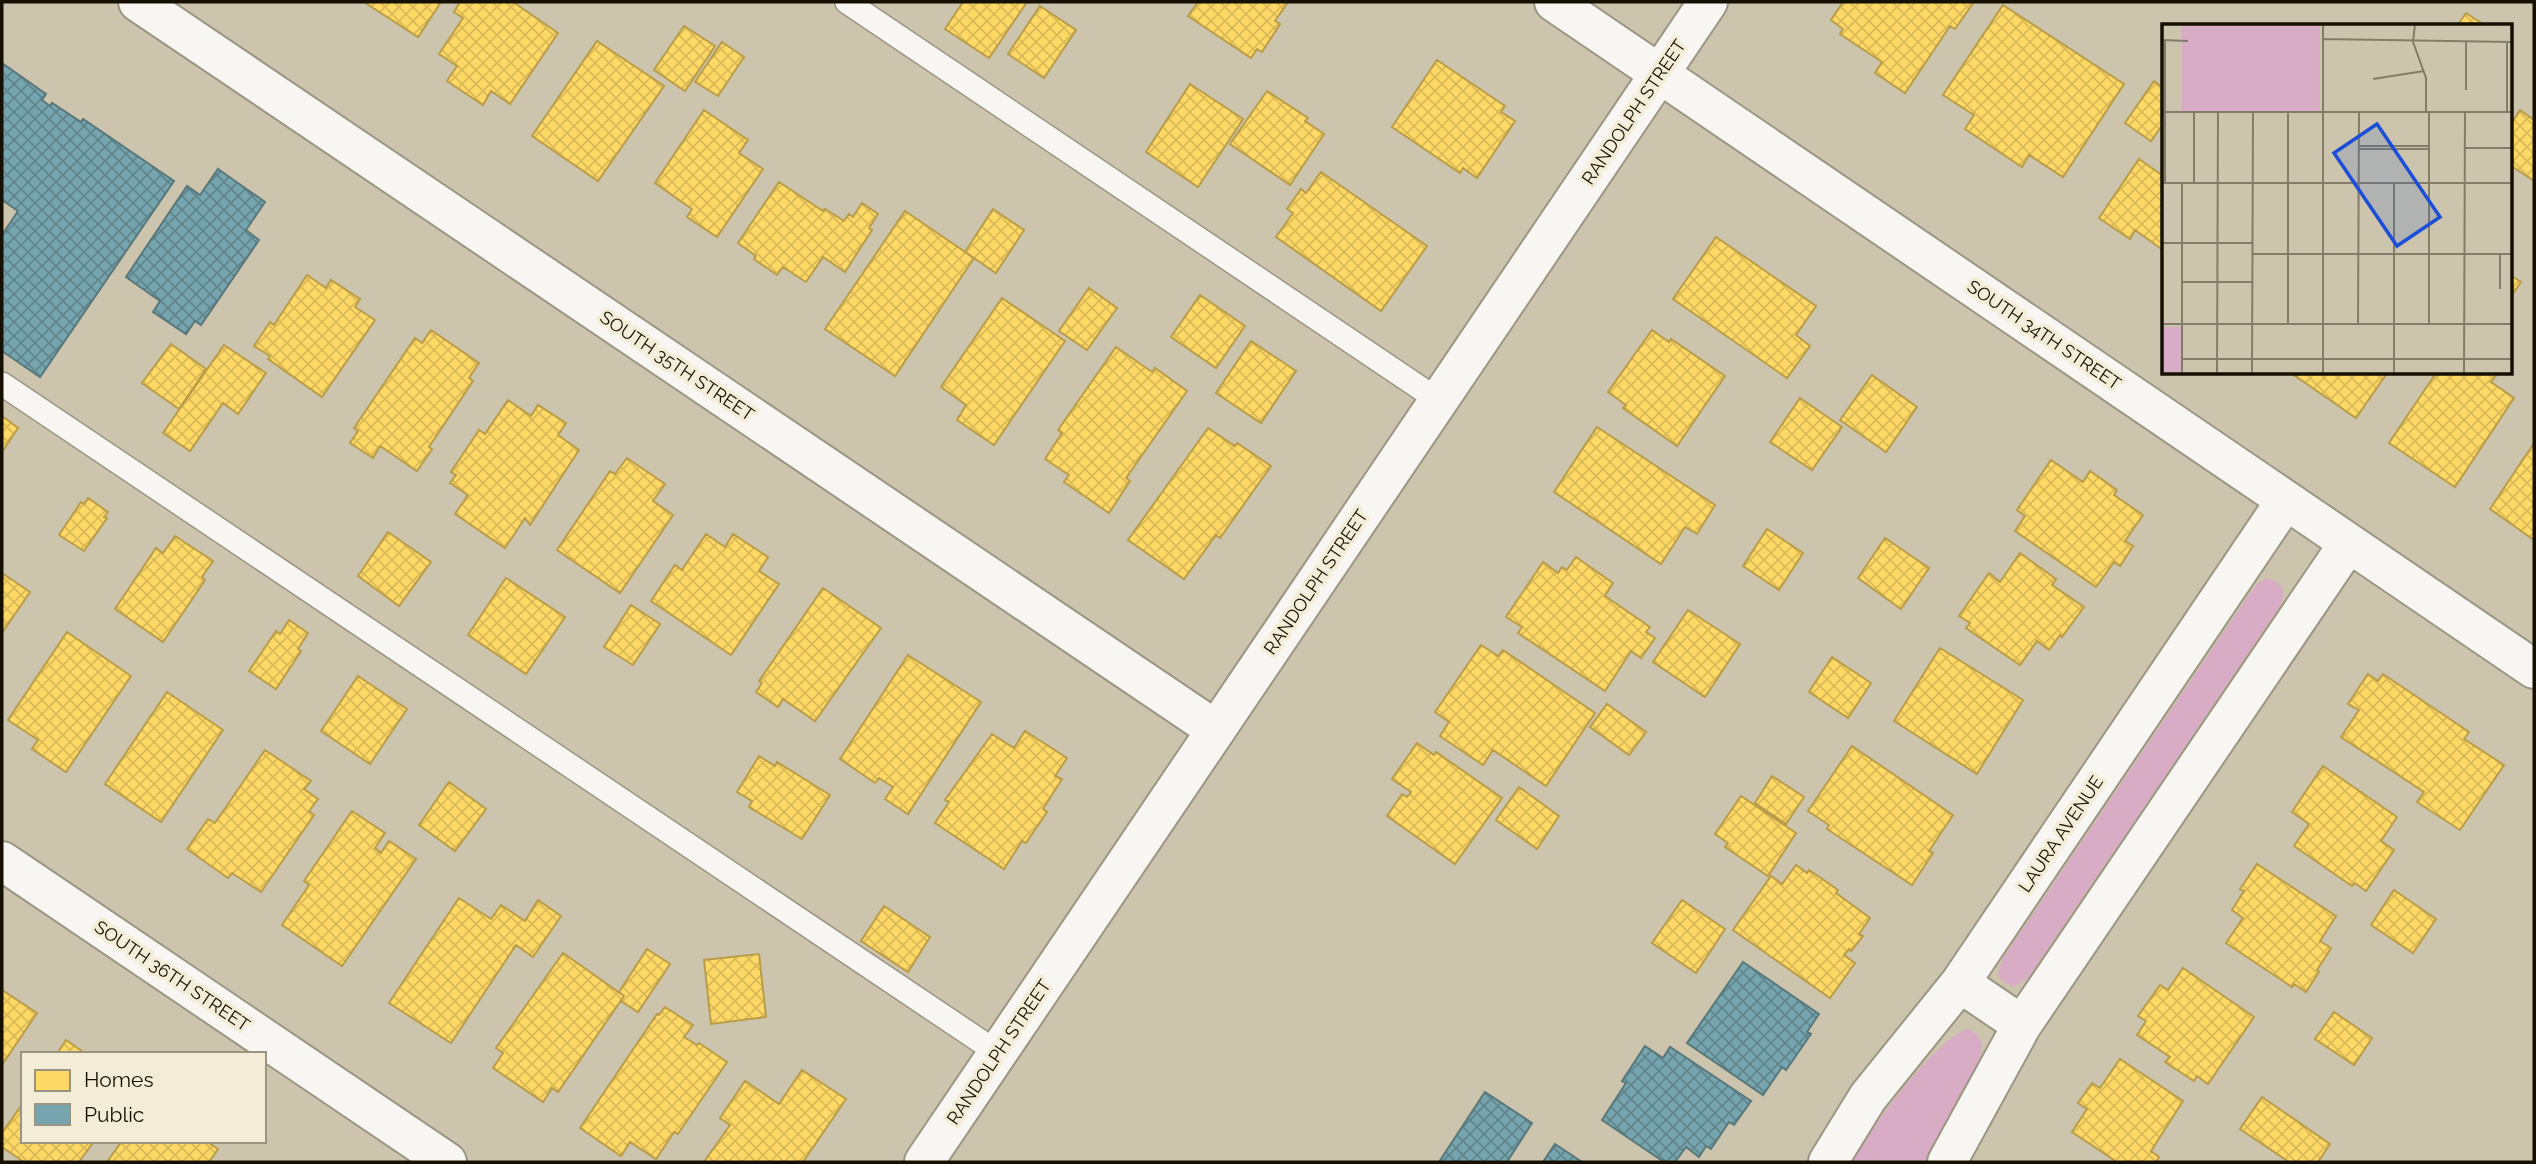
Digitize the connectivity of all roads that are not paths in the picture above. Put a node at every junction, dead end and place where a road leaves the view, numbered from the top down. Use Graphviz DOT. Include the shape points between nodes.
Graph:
graph roads {
  1 [pos="138,2"];
  2 [pos="847,2"];
  3 [pos="1554,2"];
  4 [pos="1708,2"];
  5 [pos="1660,73"];
  6 [pos="2,384"];
  7 [pos="1438,400"];
  8 [pos="2286,500"];
  9 [pos="2348,544"];
  10 [pos="2534,669"];
  11 [pos="1216,730"];
  12 [pos="2,861"];
  13 [pos="1961,983"];
  14 [pos="2022,1025"];
  15 [pos="998,1053"];
  16 [pos="447,1162"];
  17 [pos="925,1162"];
  18 [pos="1828,1162"];
  19 [pos="1947,1162"];
  1 -- 11 [label="street, SOUTH 35TH STREET"];
  2 -- 7 [label="lane"];
  3 -- 5 [label="street, SOUTH 34TH STREET"];
  4 -- 5 [label="street, RANDOLPH STREET"];
  5 -- 7 [label="street, RANDOLPH STREET"];
  5 -- 8 [label="street, SOUTH 34TH STREET"];
  6 -- 15 [label="lane"];
  7 -- 11 [label="street, RANDOLPH STREET"];
  8 -- 9 [label="street, SOUTH 34TH STREET"];
  8 -- 13 [label="street, LAURA AVENUE"];
  9 -- 10 [label="street, SOUTH 34TH STREET"];
  9 -- 14 [label="street"];
  11 -- 15 [label="street, RANDOLPH STREET"];
  12 -- 16 [label="street, SOUTH 36TH STREET"];
  13 -- 14 [label="street"];
  13 -- 18 [label="street, LAURA AVENUE" via="1868,1097"];
  14 -- 19 [label="street"];
  15 -- 17 [label="street, RANDOLPH STREET"];
}
